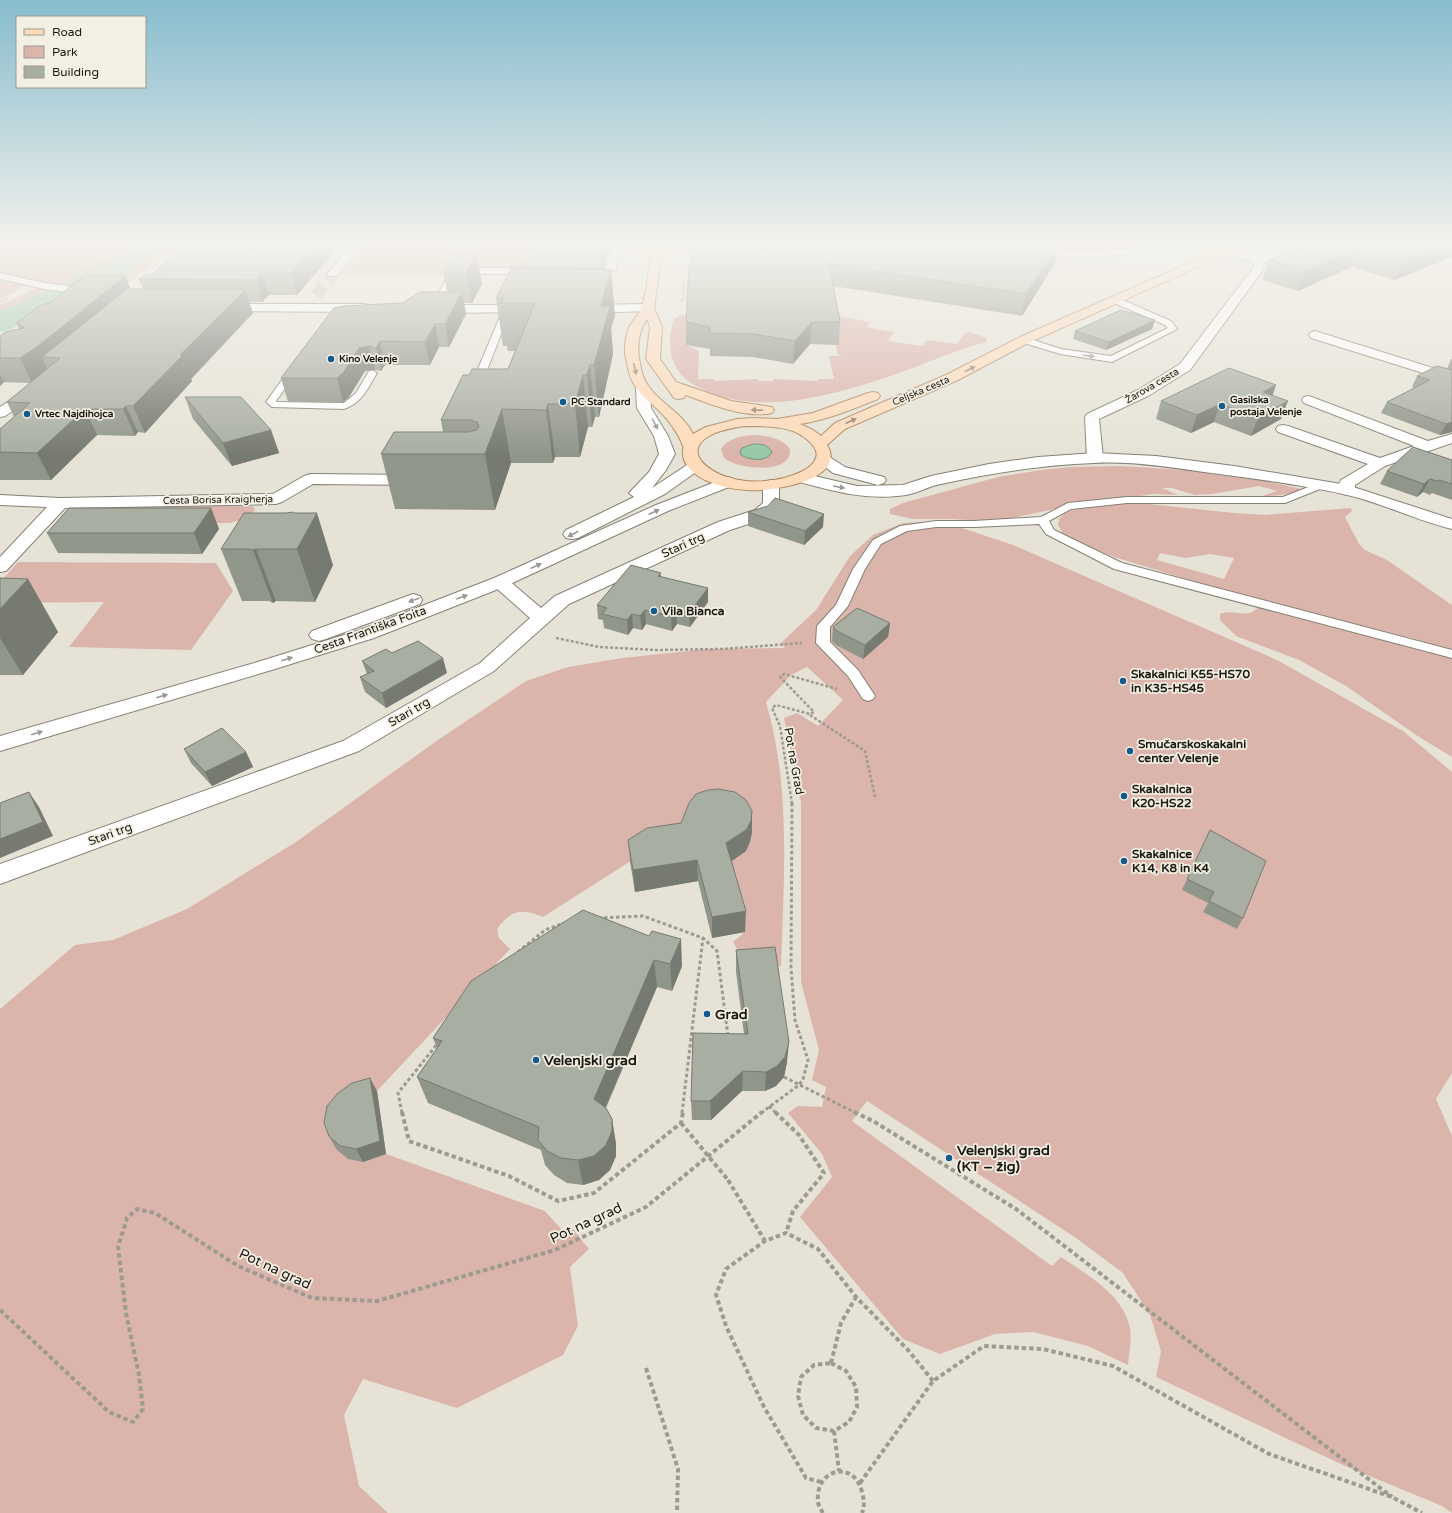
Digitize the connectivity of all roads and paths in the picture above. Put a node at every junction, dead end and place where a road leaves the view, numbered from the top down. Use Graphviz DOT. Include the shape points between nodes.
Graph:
graph roads {
  1 [pos="352,315"];
  2 [pos="505,315"];
  3 [pos="644,315"];
  4 [pos="651,315"];
  5 [pos="1082,315"];
  6 [pos="1149,315"];
  7 [pos="1224,315"];
  8 [pos="349,319"];
  9 [pos="1315,334"];
  10 [pos="1024,340"];
  11 [pos="302,358"];
  12 [pos="372,373"];
  13 [pos="924,376"];
  14 [pos="1452,378"];
  15 [pos="46,381"];
  16 [pos="670,384"];
  17 [pos="643,389"];
  18 [pos="888,390"];
  19 [pos="472,394"];
  20 [pos="1309,400"];
  21 [pos="852,404"];
  22 [pos="0,413"];
  23 [pos="744,422"];
  24 [pos="765,422"];
  25 [pos="1283,429"];
  26 [pos="1452,438"];
  27 [pos="691,447"];
  28 [pos="1429,447"];
  29 [pos="821,451"];
  30 [pos="1407,454"];
  31 [pos="1446,455"];
  32 [pos="1095,458"];
  33 [pos="1380,463"];
  34 [pos="695,466"];
  35 [pos="802,478"];
  36 [pos="433,480"];
  37 [pos="931,481"];
  38 [pos="728,482"];
  39 [pos="771,485"];
  40 [pos="1321,485"];
  41 [pos="1347,490"];
  42 [pos="0,500"];
  43 [pos="60,503"];
  44 [pos="608,516"];
  45 [pos="1043,520"];
  46 [pos="1452,524"];
  47 [pos="0,567"];
  48 [pos="500,582"];
  49 [pos="533,625"];
  50 [pos="804,642"];
  51 [pos="1452,654"];
  52 [pos="840,690"];
  53 [pos="868,696"];
  54 [pos="810,714"];
  55 [pos="0,730"];
  56 [pos="0,744"];
  57 [pos="875,797"];
  58 [pos="0,874"];
  59 [pos="592,918"];
  60 [pos="571,922"];
  61 [pos="702,938"];
  62 [pos="517,954"];
  63 [pos="729,1038"];
  64 [pos="441,1039"];
  65 [pos="784,1077"];
  66 [pos="803,1079"];
  67 [pos="799,1085"];
  68 [pos="769,1106"];
  69 [pos="682,1123"];
  70 [pos="786,1233"];
  71 [pos="765,1240"];
  72 [pos="856,1297"];
  73 [pos="0,1310"];
  74 [pos="831,1363"];
  75 [pos="646,1368"];
  76 [pos="933,1381"];
  77 [pos="834,1431"];
  78 [pos="839,1471"];
  79 [pos="821,1482"];
  80 [pos="860,1483"];
  81 [pos="1392,1497"];
  82 [pos="676,1513"];
  83 [pos="823,1513"];
  84 [pos="862,1513"];
  85 [pos="1422,1513"];
  1 -- 8 [label="lane"];
  2 -- 19 [label="lane"];
  3 -- 17 [label="main road, one-way" via="635,328 631,348 635,373"];
  4 -- 16 [label="main road" via="656,328 653,359"];
  5 -- 10 [label="main road, Celjska cesta"];
  10 -- 6 [label="lane, one-way" via="1060,351 1112,359 1173,329 1168,323"];
  7 -- 32 [label="street, Žarova cesta" via="1184,367 1143,393 1092,417"];
  9 -- 14 [label="street"];
  10 -- 13 [label="main road, Celjska cesta" via="989,349"];
  29 -- 10 [label="main road, Celjska cesta, one-way" via="840,426 954,377"];
  11 -- 12 [label="lane" via="271,402 275,405 348,406 355,402"];
  15 -- 22 [label="street"];
  21 -- 16 [label="main road, Celjska cesta, one-way" via="755,410 708,400"];
  16 -- 23 [label="main road" via="684,400 697,408"];
  17 -- 27 [label="main road" via="683,429"];
  17 -- 44 [label="street, Cesta Františka Foita, one-way" via="644,408 661,436 667,454 660,469 646,486"];
  18 -- 21 [label="main road, Celjska cesta"];
  20 -- 28 [label="street"];
  21 -- 24 [label="main road, Celjska cesta" via="822,416 796,421"];
  23 -- 24 [label="main road"];
  23 -- 27 [label="main road" via="709,430 697,438"];
  24 -- 29 [label="main road" via="792,427 813,437"];
  25 -- 33 [label="street"];
  26 -- 28 [label="street"];
  27 -- 34 [label="main road" via="690,457"];
  28 -- 30 [label="street"];
  29 -- 35 [label="main road, Celjska cesta" via="816,469"];
  29 -- 37 [label="street" via="839,470 858,476 881,481"];
  30 -- 31 [label="street"];
  30 -- 33 [label="street"];
  32 -- 37 [label="street" via="1038,462"];
  32 -- 40 [label="street" via="1156,461"];
  33 -- 41 [label="street" via="1347,483"];
  34 -- 38 [label="main road" via="714,478"];
  34 -- 44 [label="street, Cesta Františka Foita" via="659,491"];
  35 -- 37 [label="street, one-way" via="857,491 905,490"];
  35 -- 39 [label="main road"];
  36 -- 43 [label="street, Cesta Borisa Kraigherja" via="310,479 276,499"];
  38 -- 39 [label="main road"];
  48 -- 38 [label="street, Cesta Františka Foita, one-way" via="662,508"];
  39 -- 49 [label="street, Stari trg" via="772,504 761,514 724,526 562,600"];
  40 -- 41 [label="street"];
  40 -- 45 [label="lane" via="1285,500 1127,500 1068,506"];
  41 -- 46 [label="street"];
  42 -- 43 [label="street, Cesta Borisa Kraigherja"];
  43 -- 47 [label="street"];
  44 -- 55 [label="street, Cesta Františka Foita, one-way" via="550,545 471,578 305,640"];
  45 -- 51 [label="lane" via="1050,532 1118,566"];
  45 -- 53 [label="lane" via="936,524 904,528 877,542 859,569 842,606 824,626 823,643 852,673"];
  48 -- 49 [label="street"];
  56 -- 48 [label="street, Cesta Františka Foita, one-way" via="268,666 367,634"];
  49 -- 50 [label="path" via="599,647 656,650 724,649"];
  49 -- 58 [label="street, Stari trg" via="487,667 351,746"];
  52 -- 54 [label="path" via="784,674 780,677 814,712"];
  54 -- 57 [label="path" via="865,751"];
  54 -- 66 [label="path, Pot na Grad" via="776,705 772,708 780,726 792,802 792,968 795,1020 808,1060"];
  59 -- 61 [label="path" via="643,916"];
  60 -- 62 [label="path" via="557,924 527,943"];
  61 -- 63 [label="path" via="717,951"];
  61 -- 69 [label="path"];
  64 -- 69 [label="path" via="398,1093 409,1141 509,1176 558,1201 594,1193"];
  65 -- 67 [label="path"];
  66 -- 67 [label="path, Pot na grad"];
  67 -- 68 [label="path, Pot na grad"];
  67 -- 81 [label="path" via="873,1121 1016,1209"];
  68 -- 70 [label="path" via="798,1135 824,1174 793,1210"];
  68 -- 73 [label="path, Pot na grad" via="646,1207 555,1250 377,1301 312,1298 238,1266 155,1213 137,1209 127,1218 118,1247 126,1313 143,1409 133,1422 108,1412"];
  69 -- 71 [label="path, bridge" via="728,1180"];
  70 -- 71 [label="path"];
  70 -- 72 [label="path" via="818,1249"];
  71 -- 79 [label="path" via="726,1269 716,1295 726,1326 764,1407 806,1478"];
  72 -- 74 [label="path" via="841,1323"];
  72 -- 76 [label="path" via="908,1350"];
  74 -- 77 [label="path" via="846,1371 856,1387 857,1407 849,1422"];
  74 -- 77 [label="path" via="814,1365 801,1377 798,1396 803,1415 816,1428"];
  75 -- 82 [label="path" via="678,1470"];
  76 -- 80 [label="path"];
  76 -- 81 [label="path" via="984,1346 1043,1349 1113,1366 1269,1454"];
  77 -- 78 [label="path"];
  78 -- 79 [label="path" via="829,1474"];
  78 -- 80 [label="path" via="850,1474"];
  79 -- 83 [label="path" via="818,1502"];
  80 -- 84 [label="path" via="865,1503"];
  81 -- 85 [label="path"];
}
